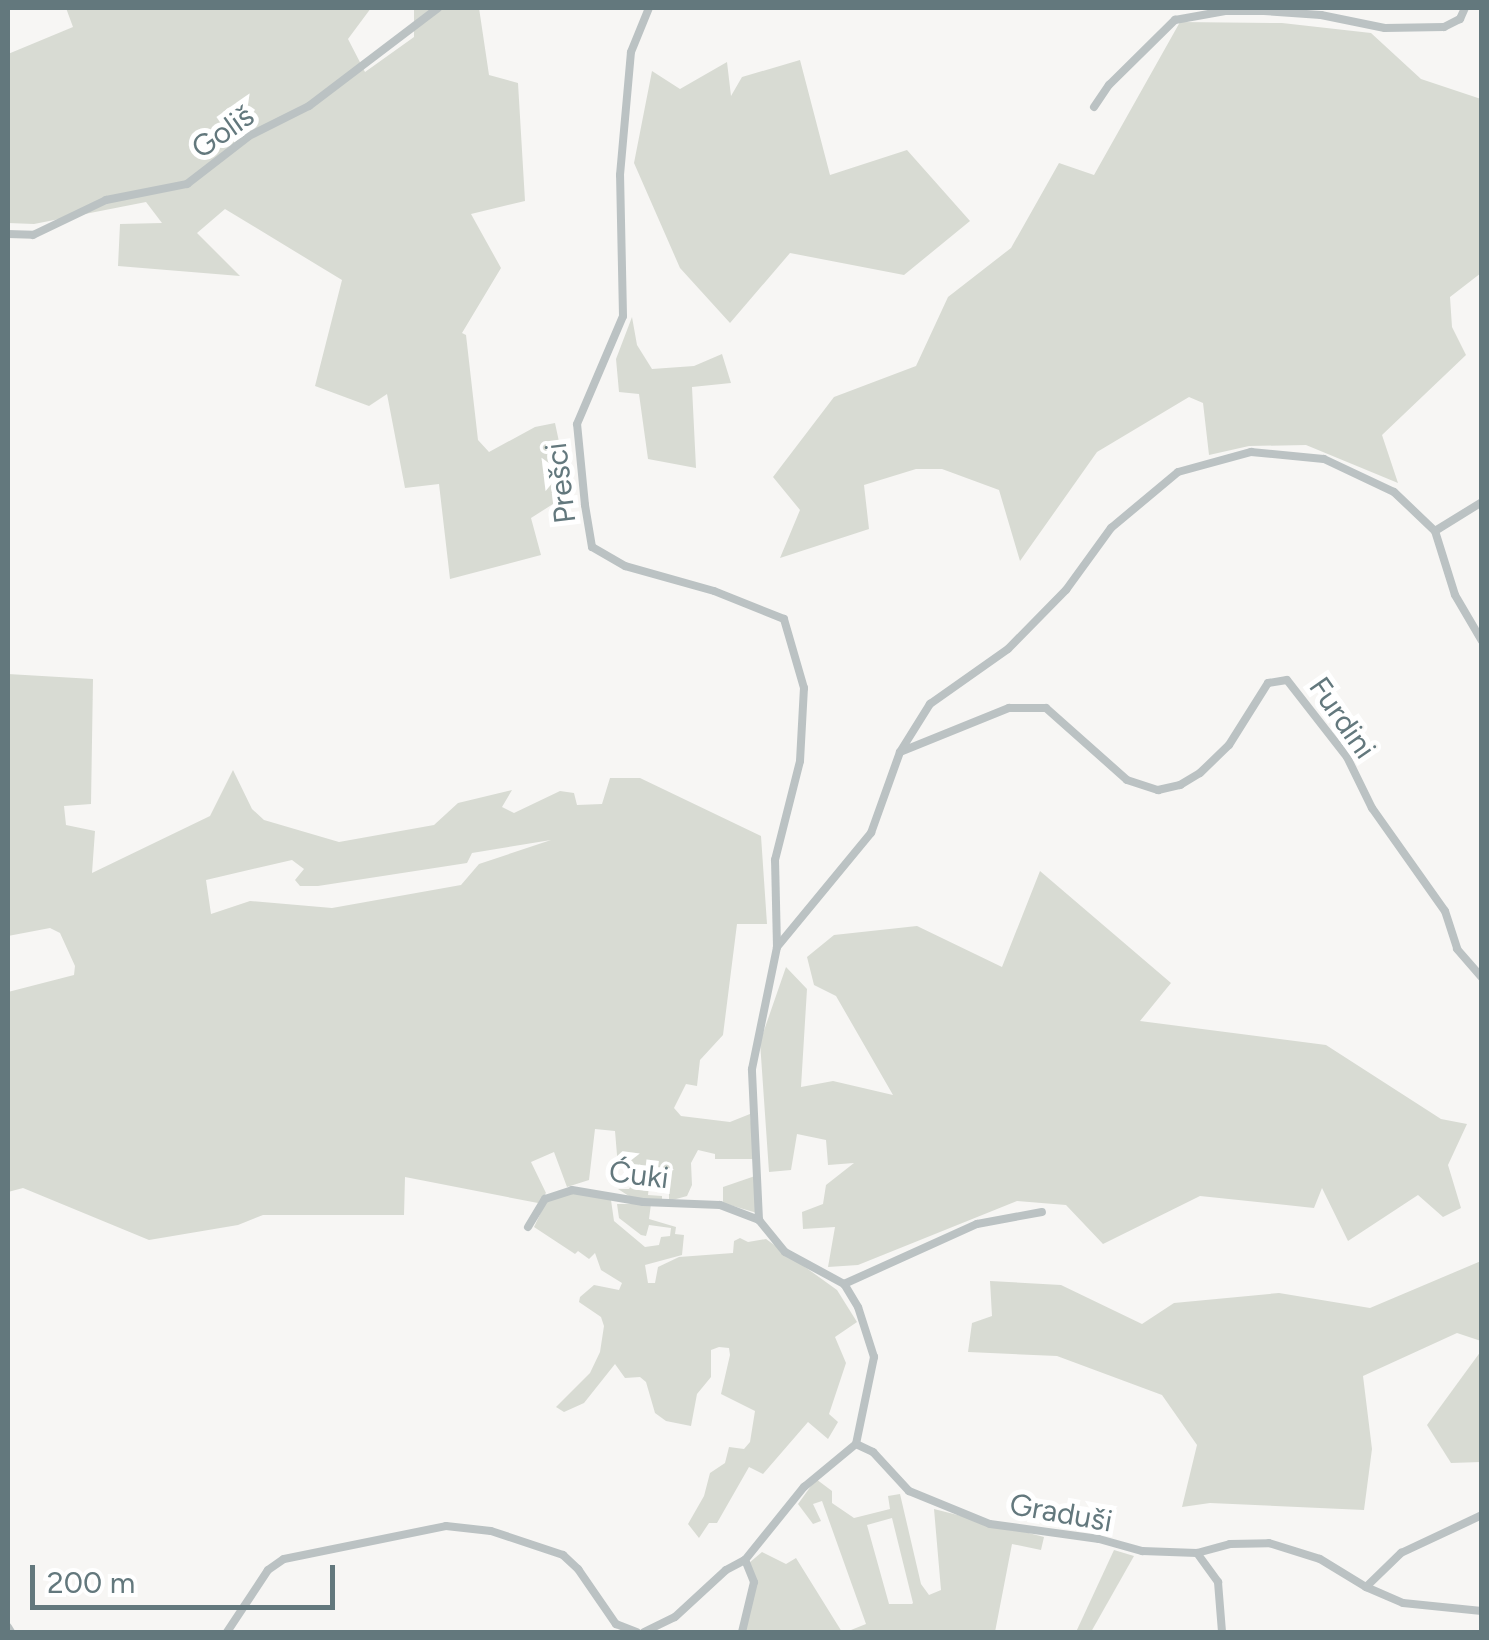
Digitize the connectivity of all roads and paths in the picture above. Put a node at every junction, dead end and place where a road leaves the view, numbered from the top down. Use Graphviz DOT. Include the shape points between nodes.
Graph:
graph roads {
  1 [pos="438,8"];
  2 [pos="649,8"];
  3 [pos="1465,8"];
  4 [pos="1189,12"];
  5 [pos="1094,107"];
  6 [pos="8,234"];
  7 [pos="1482,502"];
  8 [pos="1435,531"];
  9 [pos="1482,642"];
  10 [pos="900,752"];
  11 [pos="777,947"];
  12 [pos="1482,978"];
  13 [pos="1042,1212"];
  14 [pos="759,1220"];
  15 [pos="528,1227"];
  16 [pos="844,1284"];
  17 [pos="856,1444"];
  18 [pos="1482,1515"];
  19 [pos="1197,1553"];
  20 [pos="745,1560"];
  21 [pos="1366,1587"];
  22 [pos="1482,1611"];
  23 [pos="227,1632"];
  24 [pos="640,1632"];
  25 [pos="742,1632"];
  26 [pos="1222,1632"];
  1 -- 6 [label="street, Goliš" via="310,106 249,136 187,184 106,200 34,235"];
  2 -- 11 [label="street, Prešci" via="631,52 620,175 623,316 576,424 585,506 592,547 625,566 784,619 804,688 800,761 774,860"];
  3 -- 4 [label="street" via="1444,27 1385,28 1264,11"];
  4 -- 5 [label="street"];
  7 -- 8 [label="street"];
  8 -- 9 [label="street" via="1456,595"];
  8 -- 10 [label="street" via="1394,492 1324,459 1251,452 1178,472 1111,528 1066,590 1008,649 930,704"];
  10 -- 11 [label="street" via="870,833"];
  10 -- 12 [label="street, Furdini" via="1009,708 1046,708 1127,780 1158,790 1200,774 1230,746 1268,683 1287,680 1348,757 1372,808 1446,911 1457,949"];
  11 -- 14 [label="street" via="752,1069"];
  13 -- 16 [label="street" via="977,1224"];
  14 -- 15 [label="street, Ćuki" via="720,1205 572,1190 546,1200"];
  14 -- 16 [label="street" via="785,1252"];
  16 -- 17 [label="street" via="874,1356"];
  17 -- 19 [label="street, Graduši" via="873,1452 910,1491 990,1524"];
  17 -- 20 [label="street" via="804,1487"];
  18 -- 21 [label="street" via="1401,1553"];
  19 -- 21 [label="street, Graduši" via="1269,1543 1320,1558"];
  19 -- 26 [label="street" via="1218,1582"];
  20 -- 24 [label="street" via="675,1617"];
  20 -- 25 [label="street" via="754,1582"];
  21 -- 22 [label="street, Graduši" via="1404,1603"];
  23 -- 24 [label="street" via="268,1570 284,1558 446,1526 491,1531 562,1555 616,1624"];
}
